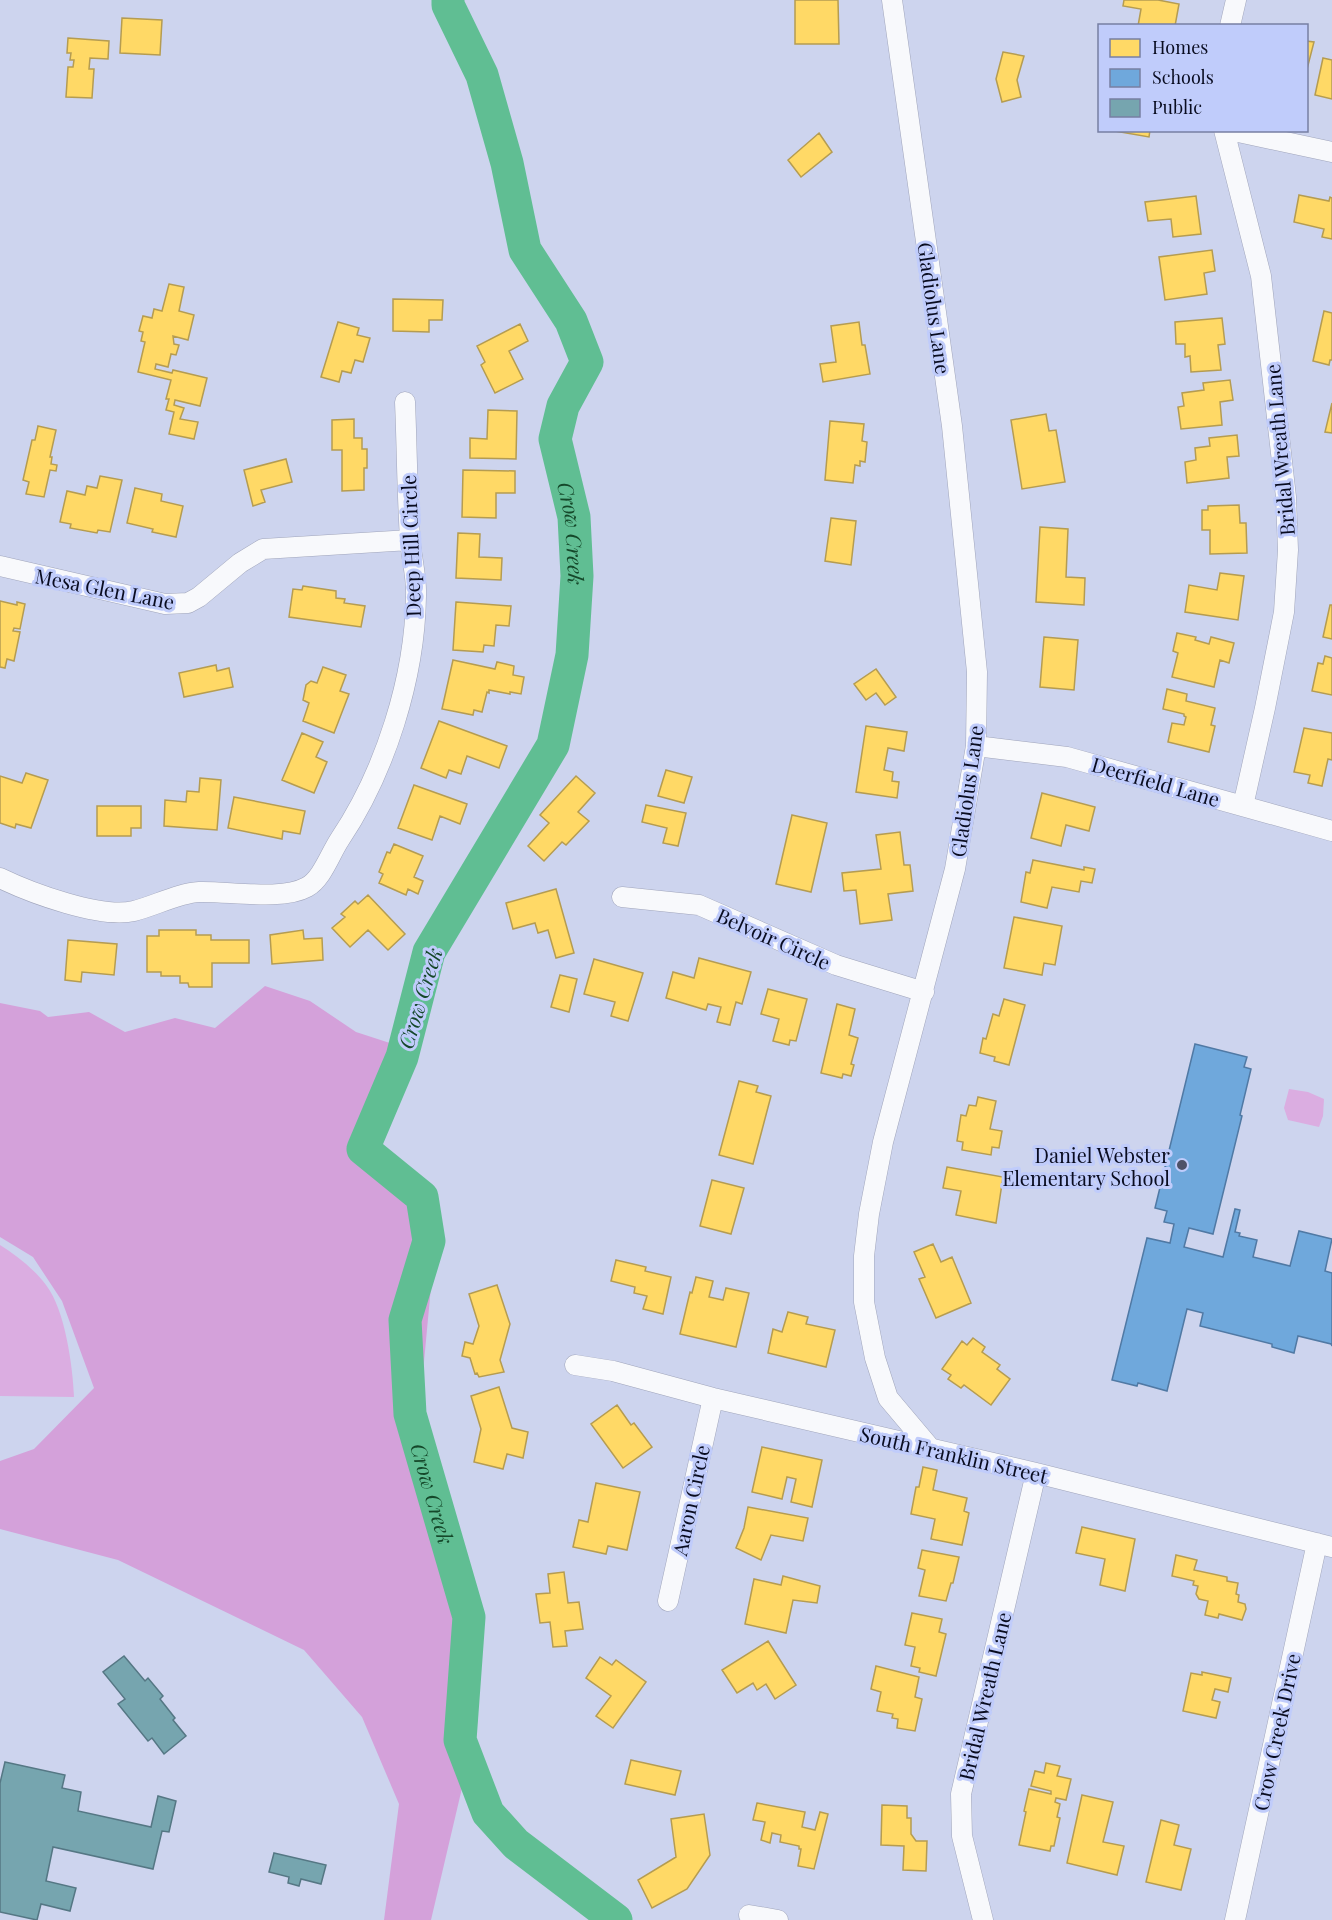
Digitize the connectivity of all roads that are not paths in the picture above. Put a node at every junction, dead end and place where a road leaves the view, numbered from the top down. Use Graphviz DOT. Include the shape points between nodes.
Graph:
graph roads {
  1 [pos="892,0"];
  2 [pos="1236,0"];
  3 [pos="1230,24"];
  4 [pos="1225,132"];
  5 [pos="1238,132"];
  6 [pos="1332,152"];
  7 [pos="405,402"];
  8 [pos="410,540"];
  9 [pos="0,566"];
  10 [pos="976,746"];
  11 [pos="1243,806"];
  12 [pos="1332,831"];
  13 [pos="0,878"];
  14 [pos="622,897"];
  15 [pos="924,992"];
  16 [pos="575,1365"];
  17 [pos="713,1398"];
  18 [pos="931,1449"];
  19 [pos="1036,1473"];
  20 [pos="1325,1545"];
  21 [pos="668,1601"];
  22 [pos="749,1915"];
  23 [pos="778,1920"];
  24 [pos="983,1920"];
  25 [pos="1235,1920"];
  1 -- 10 [label="street, Gladiolus Lane" via="952,426 977,672"];
  2 -- 3 [label="street"];
  4 -- 11 [label="street, Bridal Wreath Lane" via="1262,276 1286,497 1288,550 1284,612"];
  5 -- 6 [label="street"];
  7 -- 8 [label="street, Deep Hill Circle"];
  8 -- 9 [label="street, Mesa Glen Lane" via="263,549 188,603 165,604"];
  8 -- 13 [label="street, Deep Hill Circle" via="416,595 411,656 399,703 383,759 357,813 314,883 282,894 197,892 122,914 94,911 19,888"];
  10 -- 11 [label="street, Deerfield Lane" via="1067,757"];
  10 -- 15 [label="street, Gladiolus Lane" via="955,869"];
  11 -- 12 [label="street, Deerfield Lane"];
  14 -- 15 [label="street, Belvoir Circle" via="699,905 836,965"];
  15 -- 18 [label="street, Gladiolus Lane" via="883,1142 871,1204 864,1256 864,1302 888,1398"];
  16 -- 17 [label="street, South Franklin Street" via="613,1371"];
  17 -- 18 [label="street, South Franklin Street"];
  17 -- 21 [label="street, Aaron Circle"];
  18 -- 19 [label="street, South Franklin Street"];
  19 -- 20 [label="street, South Franklin Street"];
  19 -- 24 [label="street, Bridal Wreath Lane" via="961,1794 962,1836"];
  20 -- 25 [label="street, Crow Creek Drive"];
  22 -- 23 [label="street"];
}
